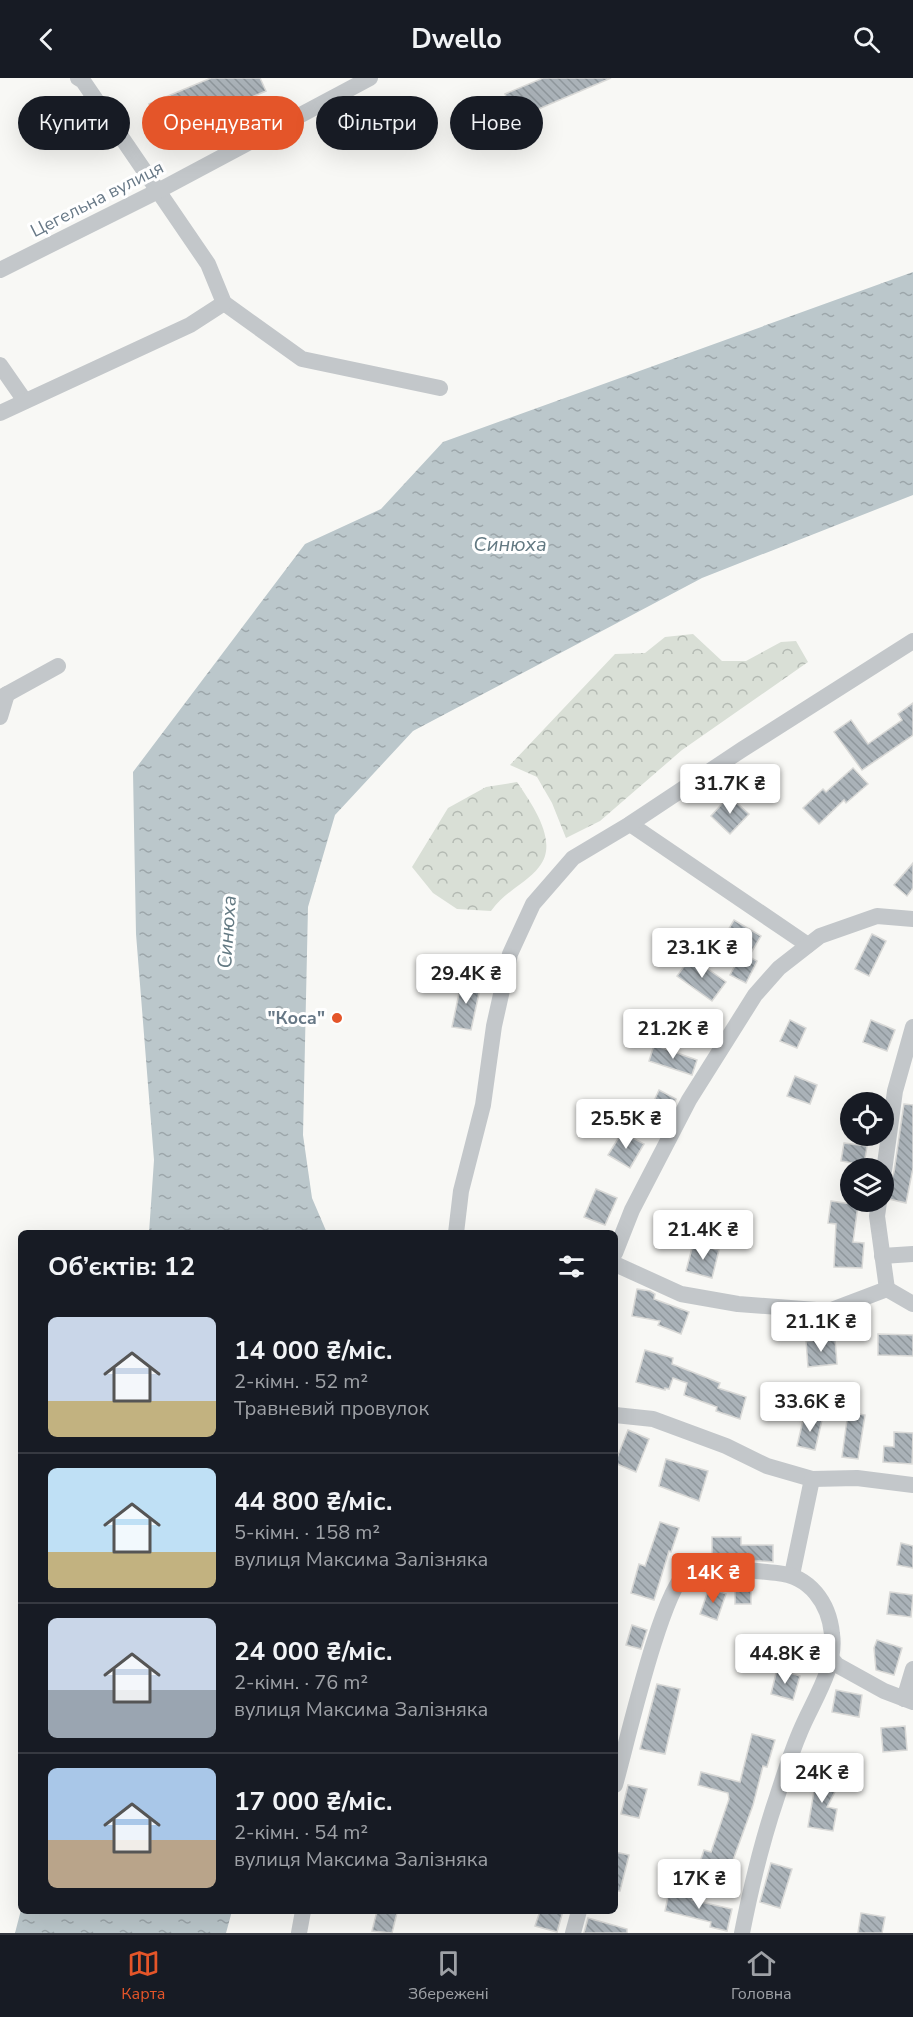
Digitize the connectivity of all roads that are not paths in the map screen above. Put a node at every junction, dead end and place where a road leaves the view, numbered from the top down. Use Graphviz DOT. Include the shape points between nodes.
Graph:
graph roads {
  1 [pos="78,78"];
  2 [pos="370,78"];
  3 [pos="158,191"];
  4 [pos="0,270"];
  5 [pos="224,303"];
  6 [pos="0,365"];
  7 [pos="440,388"];
  8 [pos="25,401"];
  9 [pos="0,413"];
  10 [pos="913,641"];
  11 [pos="58,666"];
  12 [pos="4,696"];
  13 [pos="0,717"];
  14 [pos="630,824"];
  15 [pos="913,918"];
  16 [pos="808,945"];
  17 [pos="913,1027"];
  18 [pos="886,1158"];
  19 [pos="878,1212"];
  20 [pos="456,1230"];
  21 [pos="618,1245"];
  22 [pos="913,1254"];
  23 [pos="882,1256"];
  24 [pos="618,1265"];
  25 [pos="887,1289"];
  26 [pos="913,1304"];
  27 [pos="618,1415"];
  28 [pos="812,1479"];
  29 [pos="913,1485"];
  30 [pos="792,1575"];
  31 [pos="831,1659"];
  32 [pos="913,1669"];
  33 [pos="909,1700"];
  34 [pos="618,1774"];
  35 [pos="302,1914"];
  36 [pos="578,1914"];
  37 [pos="299,1933"];
  38 [pos="573,1933"];
  39 [pos="742,1933"];
  1 -- 3 [label="street"];
  2 -- 3 [label="street, Цегельна вулиця"];
  3 -- 4 [label="street, Цегельна вулиця"];
  3 -- 5 [label="street" via="208,264"];
  5 -- 7 [label="street" via="302,359"];
  5 -- 8 [label="street" via="190,325"];
  6 -- 8 [label="street"];
  8 -- 9 [label="street"];
  10 -- 14 [label="street"];
  11 -- 12 [label="street"];
  12 -- 13 [label="street"];
  14 -- 16 [label="street"];
  14 -- 20 [label="street" via="573,858 532,904 510,954"];
  15 -- 16 [label="street" via="876,916 820,936"];
  16 -- 21 [label="street" via="755,995 689,1100"];
  17 -- 18 [label="street" via="895,1091"];
  19 -- 23 [label="street"];
  22 -- 23 [label="street"];
  23 -- 25 [label="street"];
  24 -- 25 [label="street" via="681,1294 738,1304 829,1311"];
  25 -- 26 [label="street"];
  27 -- 28 [label="street" via="653,1419 700,1435 767,1466"];
  28 -- 29 [label="street" via="857,1478"];
  28 -- 30 [label="street"];
  30 -- 31 [label="street" via="811,1587 825,1604 833,1636"];
  30 -- 34 [label="street" via="704,1568 688,1571 675,1584 654,1642"];
  31 -- 33 [label="street" via="884,1691"];
  31 -- 39 [label="street" via="799,1733 777,1798"];
  32 -- 33 [label="street"];
  35 -- 37 [label="street"];
  36 -- 38 [label="street"];
}
